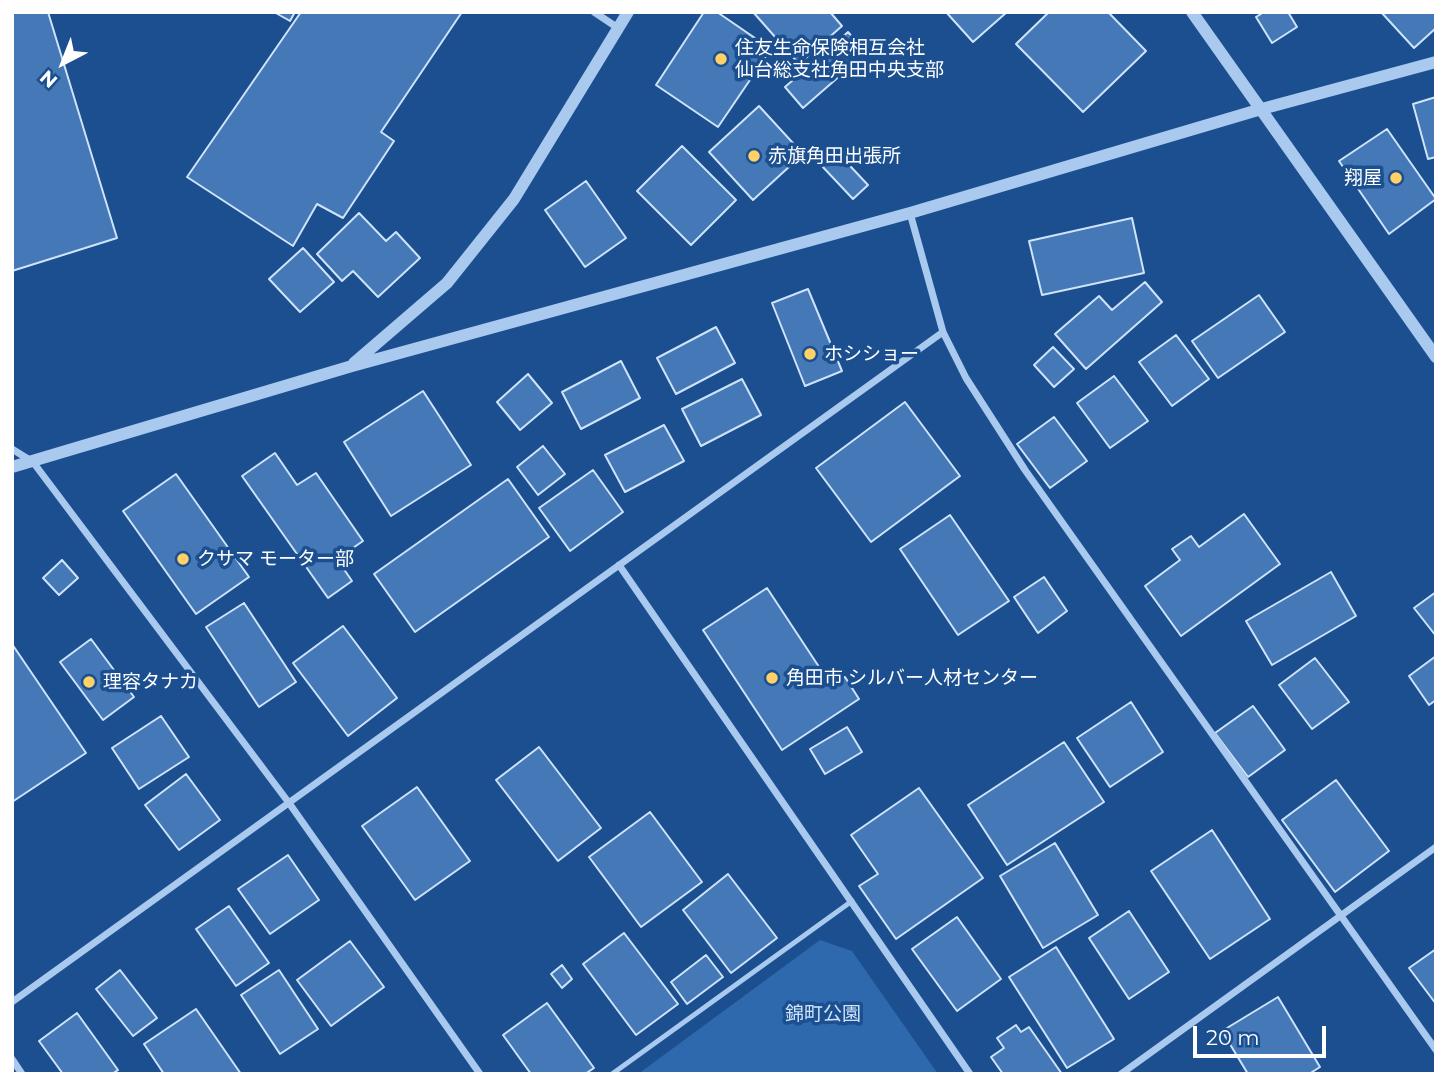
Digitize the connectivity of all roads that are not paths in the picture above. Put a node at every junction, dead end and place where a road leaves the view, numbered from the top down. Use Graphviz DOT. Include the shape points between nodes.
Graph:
graph roads {
  1 [pos="594,12"];
  2 [pos="628,12"];
  3 [pos="1192,12"];
  4 [pos="618,28"];
  5 [pos="1436,62"];
  6 [pos="1258,110"];
  7 [pos="910,213"];
  8 [pos="943,332"];
  9 [pos="1436,357"];
  10 [pos="352,366"];
  11 [pos="12,449"];
  12 [pos="33,462"];
  13 [pos="12,467"];
  14 [pos="619,565"];
  15 [pos="289,803"];
  16 [pos="1436,848"];
  17 [pos="852,901"];
  18 [pos="1340,916"];
  19 [pos="12,1002"];
  20 [pos="1436,1050"];
  21 [pos="12,1059"];
  22 [pos="22,1074"];
  23 [pos="480,1074"];
  24 [pos="612,1074"];
  25 [pos="970,1074"];
  26 [pos="1121,1074"];
  1 -- 4 [label="street"];
  2 -- 4 [label="street"];
  3 -- 6 [label="street"];
  4 -- 10 [label="street" via="514,199 447,283"];
  5 -- 6 [label="street"];
  6 -- 7 [label="street"];
  6 -- 9 [label="street"];
  7 -- 8 [label="street"];
  7 -- 10 [label="street"];
  8 -- 14 [label="street"];
  8 -- 18 [label="street" via="1025,470"];
  10 -- 12 [label="street"];
  11 -- 12 [label="street"];
  12 -- 13 [label="street"];
  12 -- 15 [label="street"];
  14 -- 15 [label="street"];
  14 -- 17 [label="street"];
  15 -- 19 [label="street"];
  15 -- 23 [label="street"];
  16 -- 18 [label="street"];
  17 -- 24 [label="lane"];
  17 -- 25 [label="street"];
  18 -- 20 [label="street"];
  18 -- 26 [label="street"];
  21 -- 22 [label="street"];
}
